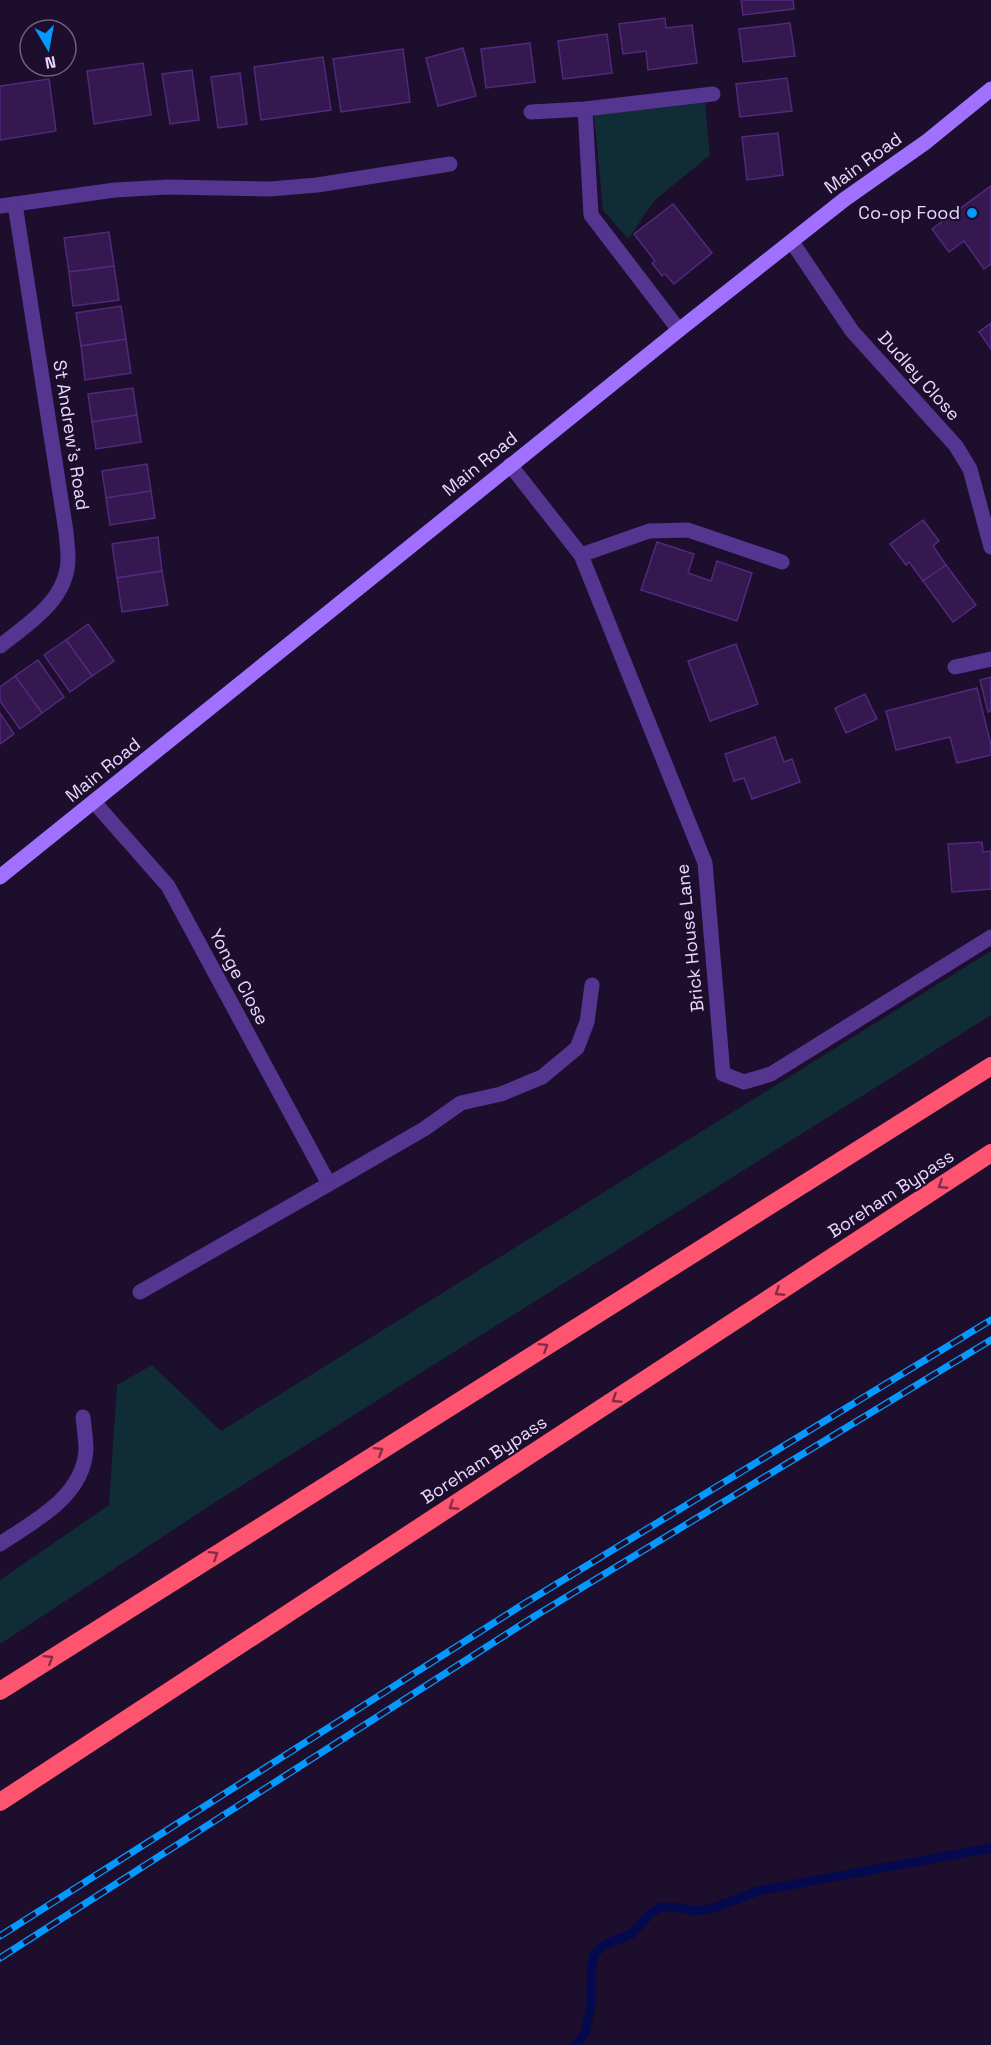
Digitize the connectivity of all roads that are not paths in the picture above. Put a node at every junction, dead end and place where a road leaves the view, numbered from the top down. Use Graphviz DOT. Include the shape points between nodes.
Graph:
graph roads {
  1 [pos="991,89"];
  2 [pos="713,94"];
  3 [pos="585,109"];
  4 [pos="531,112"];
  5 [pos="450,164"];
  6 [pos="7,205"];
  7 [pos="792,242"];
  8 [pos="679,330"];
  9 [pos="510,465"];
  10 [pos="991,547"];
  11 [pos="581,555"];
  12 [pos="782,562"];
  13 [pos="0,646"];
  14 [pos="991,659"];
  15 [pos="955,667"];
  16 [pos="94,802"];
  17 [pos="0,877"];
  18 [pos="991,937"];
  19 [pos="592,985"];
  20 [pos="991,1065"];
  21 [pos="991,1153"];
  22 [pos="329,1184"];
  23 [pos="141,1292"];
  24 [pos="83,1417"];
  25 [pos="0,1544"];
  26 [pos="0,1691"];
  27 [pos="0,1802"];
  1 -- 7 [label="main road, Main Road"];
  2 -- 3 [label="street"];
  3 -- 4 [label="street"];
  3 -- 8 [label="street" via="591,215"];
  5 -- 6 [label="street, St Andrew's Road" via="282,188 115,190"];
  6 -- 13 [label="street, St Andrew's Road" via="66,532 68,562 60,591 37,618"];
  7 -- 8 [label="main road, Main Road"];
  7 -- 10 [label="street, Dudley Close" via="852,332 956,446 970,469"];
  8 -- 9 [label="main road, Main Road"];
  9 -- 11 [label="street, Brick House Lane"];
  9 -- 16 [label="main road, Main Road"];
  11 -- 12 [label="street" via="649,531 688,530"];
  11 -- 18 [label="street, Brick House Lane" via="705,863 723,1074 744,1082 771,1074"];
  14 -- 15 [label="street"];
  16 -- 17 [label="main road, Main Road"];
  16 -- 22 [label="street, Yonge Close" via="168,886"];
  19 -- 22 [label="street" via="587,1022 577,1048 542,1077 501,1094 462,1103"];
  26 -- 20 [label="highway, one-way"];
  21 -- 27 [label="highway, Boreham Bypass, one-way"];
  22 -- 23 [label="street"];
  24 -- 25 [label="street" via="86,1450 81,1472 61,1502"];
}
